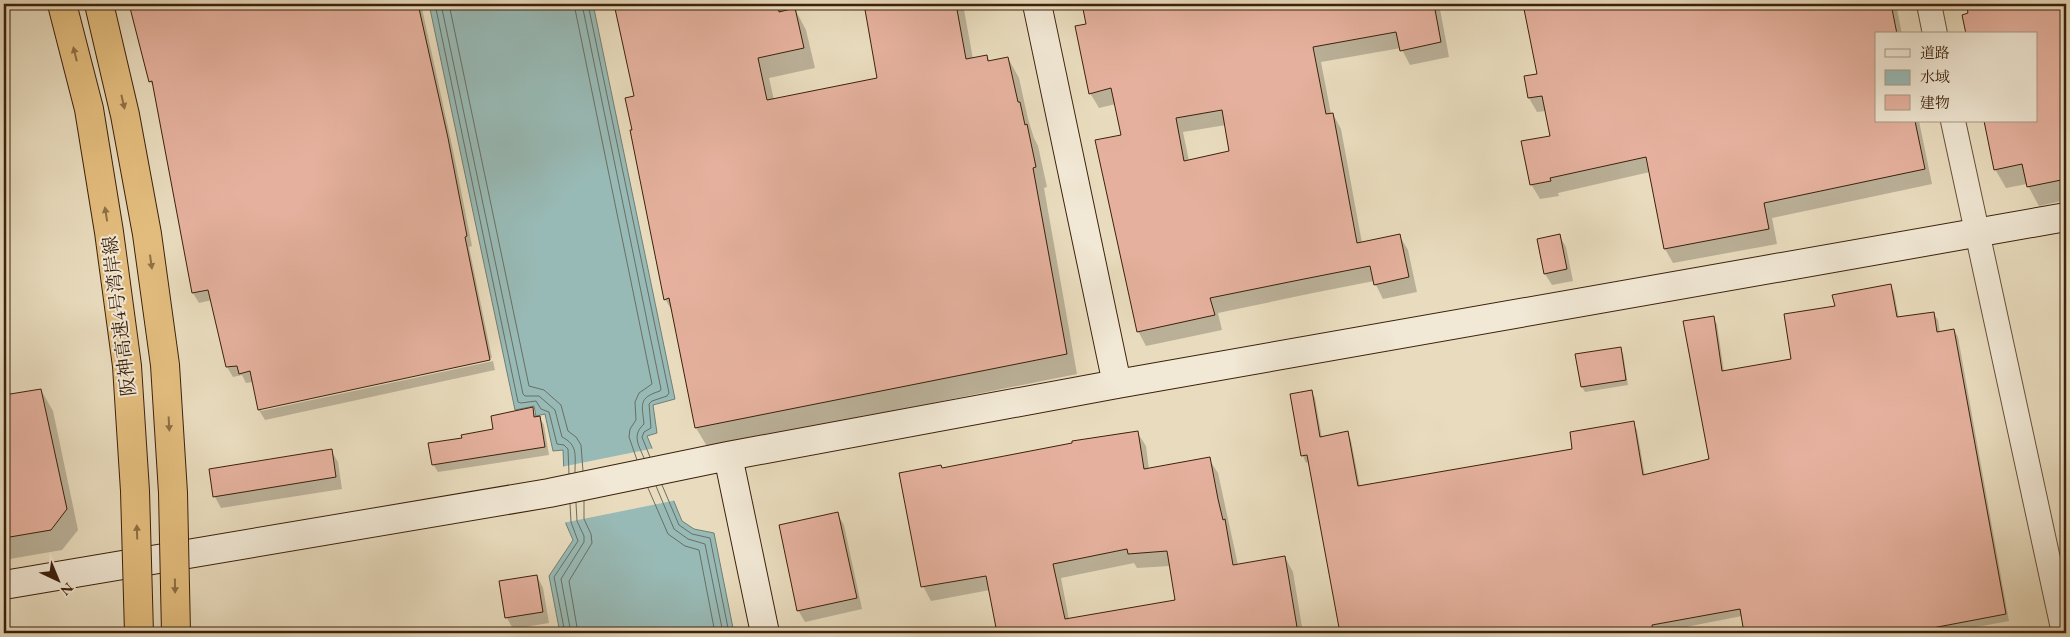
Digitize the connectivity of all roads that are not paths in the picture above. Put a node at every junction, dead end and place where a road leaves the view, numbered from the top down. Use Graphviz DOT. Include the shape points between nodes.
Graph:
graph roads {
  1 [pos="62,4"];
  2 [pos="99,4"];
  3 [pos="1037,4"];
  4 [pos="1929,4"];
  5 [pos="1935,32"];
  6 [pos="1953,122"];
  7 [pos="2066,218"];
  8 [pos="1976,233"];
  9 [pos="1117,384"];
  10 [pos="728,456"];
  11 [pos="4,586"];
  12 [pos="139,633"];
  13 [pos="176,633"];
  14 [pos="765,633"];
  15 [pos="2064,633"];
  12 -- 1 [label="highway, 阪神高速4号湾岸線, one-way, bridge" via="136,491 127,366 89,109"];
  2 -- 13 [label="highway, 阪神高速4号湾岸線, one-way, bridge" via="126,114 165,365 173,493"];
  3 -- 9 [label="street"];
  4 -- 5 [label="street"];
  6 -- 8 [label="street"];
  7 -- 8 [label="street"];
  8 -- 9 [label="street"];
  8 -- 15 [label="street"];
  9 -- 10 [label="street"];
  10 -- 11 [label="street" via="549,493"];
  10 -- 14 [label="street"];
}
